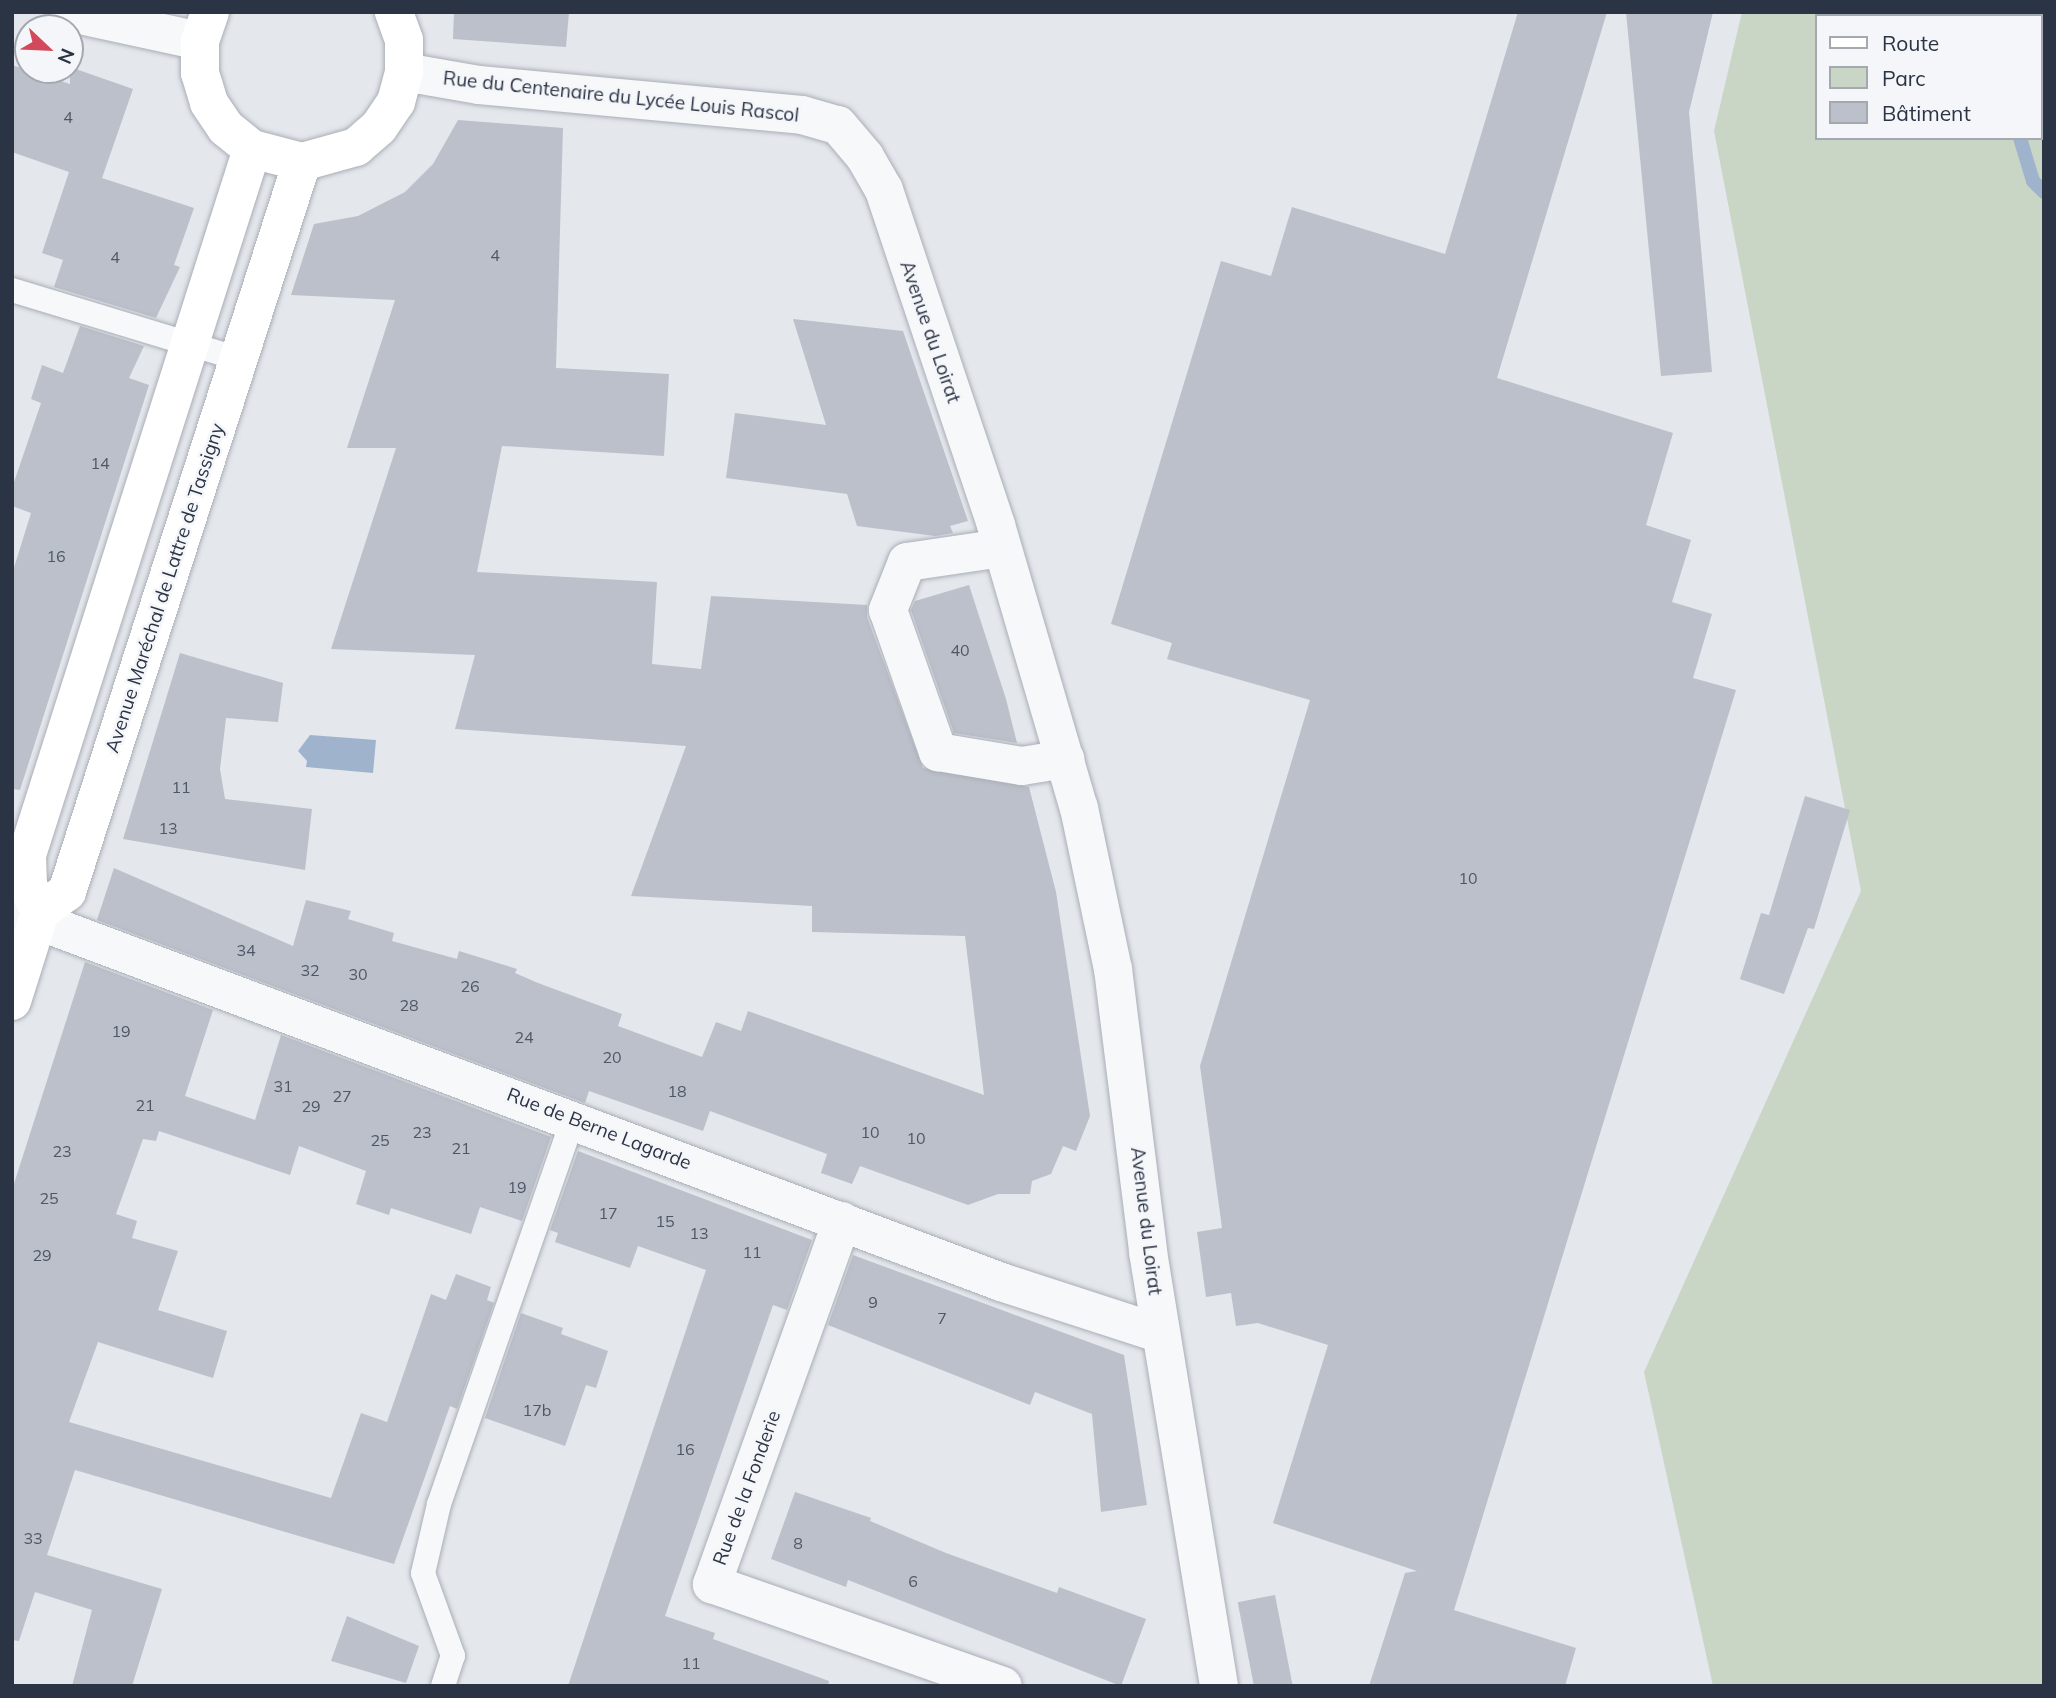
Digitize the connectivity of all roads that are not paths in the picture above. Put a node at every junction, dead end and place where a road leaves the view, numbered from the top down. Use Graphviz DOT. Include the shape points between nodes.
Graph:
graph roads {
  1 [pos="66,12"];
  2 [pos="394,12"];
  3 [pos="205,27"];
  4 [pos="404,72"];
  5 [pos="838,125"];
  6 [pos="253,149"];
  7 [pos="302,163"];
  8 [pos="12,290"];
  9 [pos="190,344"];
  10 [pos="239,359"];
  11 [pos="1002,548"];
  12 [pos="1065,759"];
  13 [pos="30,914"];
  14 [pos="12,1002"];
  15 [pos="573,1120"];
  16 [pos="842,1220"];
  17 [pos="1161,1334"];
  18 [pos="443,1686"];
  19 [pos="1003,1686"];
  20 [pos="1219,1686"];
  1 -- 3 [label="street"];
  2 -- 4 [label="main road" via="404,40"];
  3 -- 6 [label="main road" via="200,72 209,103 226,128"];
  4 -- 5 [label="street, Rue du Centenaire du Lycée Louis Rascol" via="479,85 802,115"];
  4 -- 7 [label="main road" via="396,102 379,127 356,147"];
  5 -- 11 [label="street, Avenue du Loirat" via="865,157 884,190"];
  6 -- 7 [label="main road"];
  6 -- 9 [label="main road"];
  7 -- 10 [label="main road, Avenue Maréchal de Lattre de Tassigny"];
  8 -- 9 [label="lane"];
  9 -- 10 [label="lane"];
  9 -- 13 [label="main road" via="27,855"];
  10 -- 13 [label="main road, Avenue Maréchal de Lattre de Tassigny" via="67,892"];
  11 -- 12 [label="street, Avenue du Loirat"];
  11 -- 12 [label="street" via="907,562 888,610 938,752 1022,766"];
  12 -- 17 [label="street, Avenue du Loirat" via="1113,969"];
  13 -- 14 [label="main road"];
  13 -- 15 [label="street, Rue de Berne Lagarde"];
  15 -- 16 [label="street, Rue de Berne Lagarde"];
  15 -- 18 [label="lane" via="439,1504 423,1573 453,1656"];
  16 -- 17 [label="street, Rue de Berne Lagarde" via="1001,1282"];
  16 -- 19 [label="street, Rue de la Fonderie" via="712,1584"];
  17 -- 20 [label="street, Avenue du Loirat"];
}
